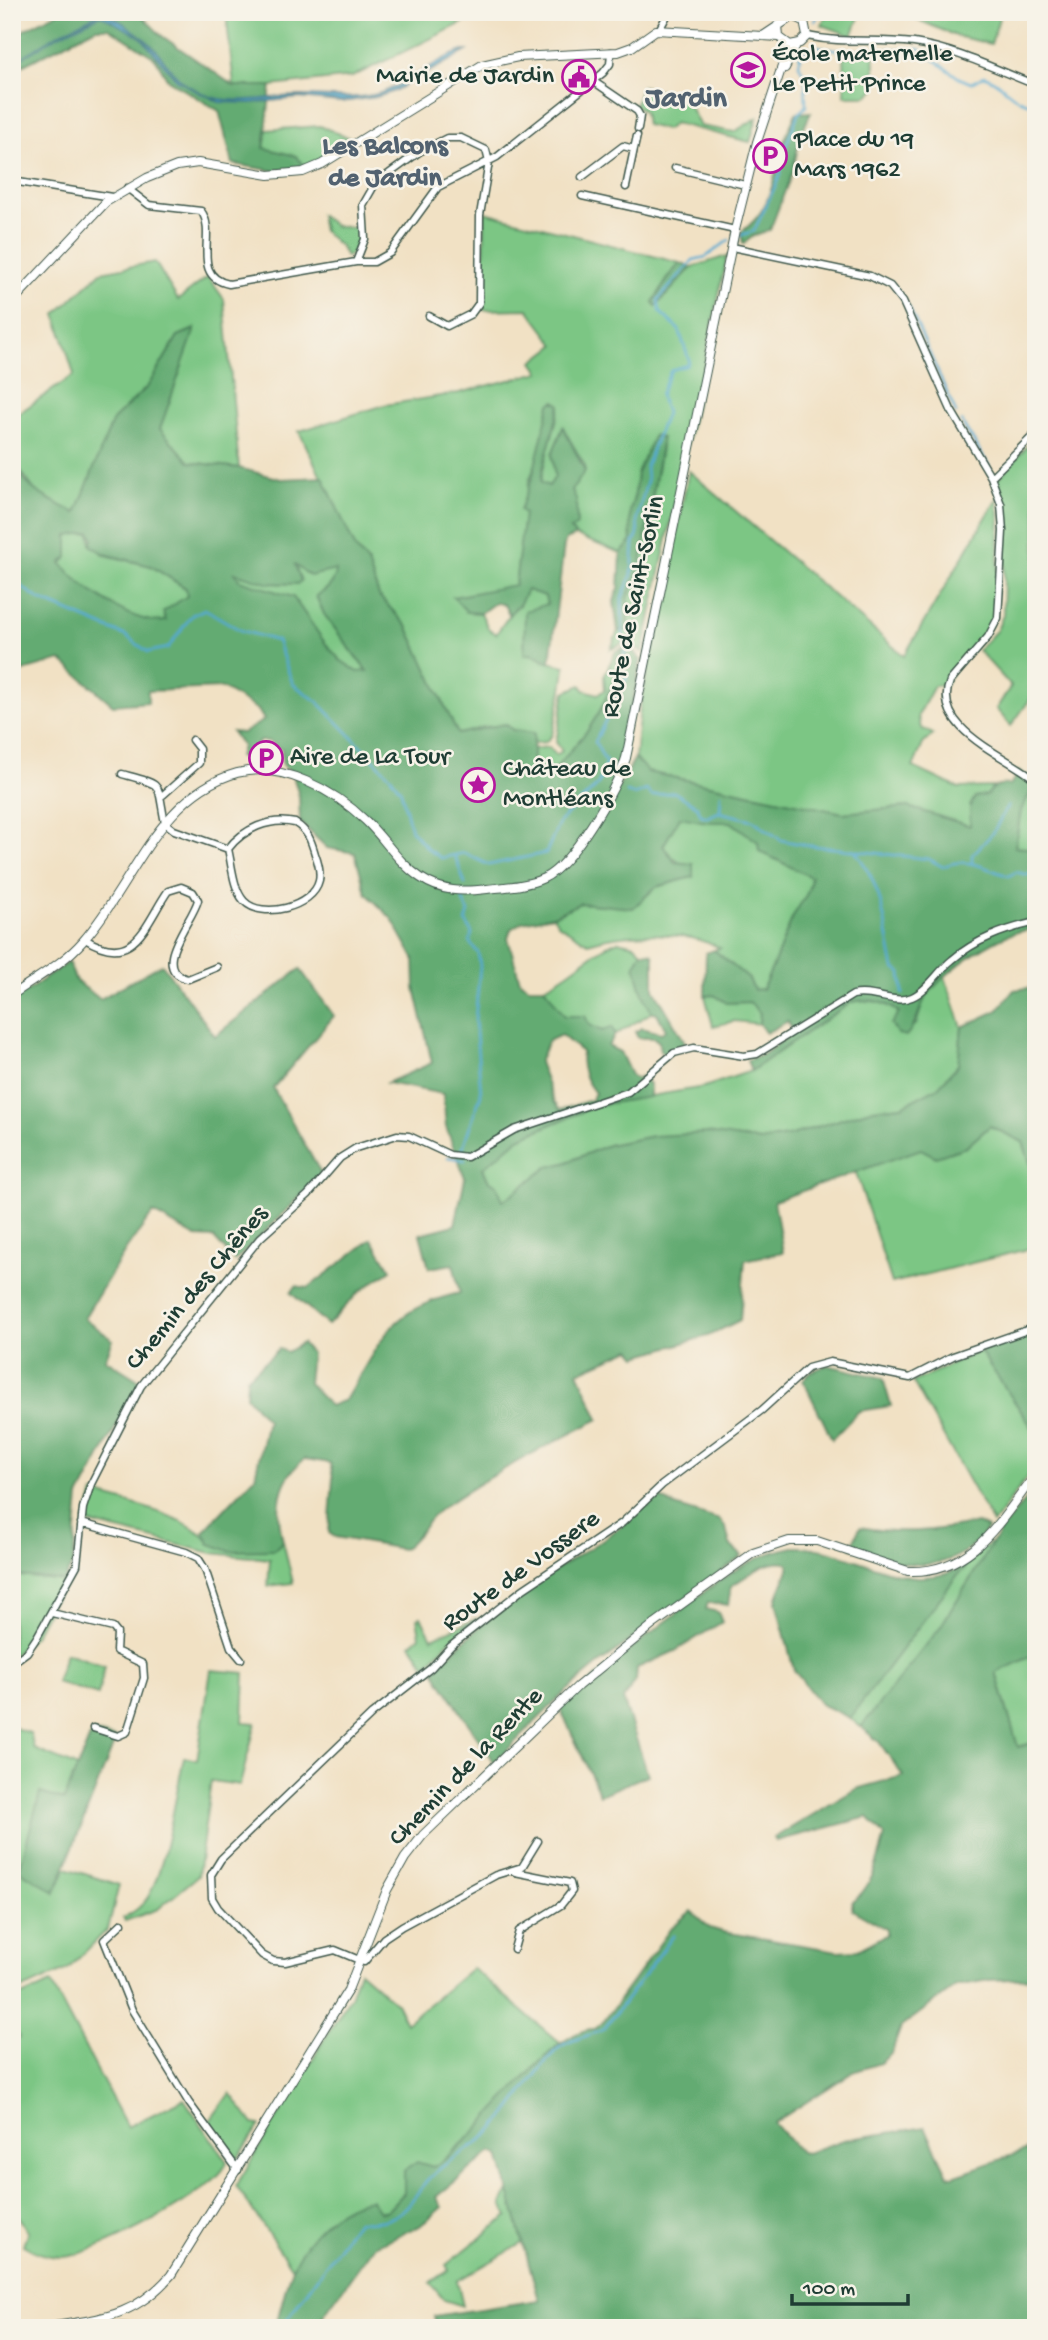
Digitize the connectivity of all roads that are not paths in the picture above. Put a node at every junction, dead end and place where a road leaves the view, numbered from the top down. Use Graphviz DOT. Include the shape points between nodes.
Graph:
graph roads {
  1 [pos="669,12"];
  2 [pos="795,14"];
  3 [pos="804,16"];
  4 [pos="778,25"];
  5 [pos="659,30"];
  6 [pos="807,36"];
  7 [pos="759,38"];
  8 [pos="782,40"];
  9 [pos="796,45"];
  10 [pos="611,52"];
  11 [pos="779,77"];
  12 [pos="593,81"];
  13 [pos="1036,85"];
  14 [pos="634,149"];
  15 [pos="489,162"];
  16 [pos="675,168"];
  17 [pos="582,177"];
  18 [pos="12,181"];
  19 [pos="745,185"];
  20 [pos="626,187"];
  21 [pos="127,188"];
  22 [pos="582,196"];
  23 [pos="112,197"];
  24 [pos="733,239"];
  25 [pos="356,262"];
  26 [pos="12,302"];
  27 [pos="429,316"];
  28 [pos="1036,433"];
  29 [pos="991,477"];
  30 [pos="192,740"];
  31 [pos="122,774"];
  32 [pos="1036,780"];
  33 [pos="163,795"];
  34 [pos="165,823"];
  35 [pos="228,849"];
  36 [pos="1036,922"];
  37 [pos="85,939"];
  38 [pos="217,967"];
  39 [pos="12,995"];
  40 [pos="1036,1327"];
  41 [pos="1036,1474"];
  42 [pos="81,1523"];
  43 [pos="52,1613"];
  44 [pos="241,1659"];
  45 [pos="12,1663"];
  46 [pos="93,1728"];
  47 [pos="538,1841"];
  48 [pos="515,1871"];
  49 [pos="122,1923"];
  50 [pos="514,1949"];
  51 [pos="359,1961"];
  52 [pos="238,2170"];
  53 [pos="101,2317"];
  54 [pos="43,2328"];
  55 [pos="173,2328"];
  1 -- 5 [label="street"];
  2 -- 3 [label="street"];
  2 -- 4 [label="street"];
  3 -- 6 [label="street"];
  4 -- 7 [label="street"];
  4 -- 8 [label="street, Route de Saint-Sorlin"];
  5 -- 7 [label="street"];
  5 -- 10 [label="street" via="626,50"];
  6 -- 9 [label="street, Route de Saint-Sorlin"];
  6 -- 13 [label="street" via="932,47"];
  7 -- 8 [label="street"];
  8 -- 9 [label="street"];
  8 -- 11 [label="street, Route de Saint-Sorlin" via="786,52"];
  9 -- 11 [label="street, Route de Saint-Sorlin"];
  10 -- 12 [label="street" via="608,68"];
  10 -- 21 [label="street" via="518,57 482,65 303,172 270,175 198,163 170,169"];
  11 -- 19 [label="street, Route de Saint-Sorlin"];
  12 -- 14 [label="street" via="637,111"];
  12 -- 15 [label="street"];
  14 -- 17 [label="street" via="623,146"];
  14 -- 20 [label="street"];
  15 -- 25 [label="street" via="438,187 390,253 378,261"];
  15 -- 25 [label="street" via="479,145 447,138 388,173 366,196 362,213 365,239"];
  15 -- 27 [label="street" via="480,215 477,308 447,326"];
  16 -- 19 [label="street"];
  18 -- 23 [label="street"];
  19 -- 24 [label="street, Route de Saint-Sorlin"];
  21 -- 23 [label="street"];
  21 -- 25 [label="street" via="149,205 201,211 207,220 207,265 224,283"];
  22 -- 24 [label="street"];
  23 -- 26 [label="street"];
  24 -- 29 [label="street" via="870,276 890,286 903,302 951,410"];
  24 -- 34 [label="street, Route de Saint-Sorlin" via="626,758 611,795 560,866 535,881 471,891 446,890 407,867 367,821 344,804 295,777 274,771 255,770 223,778 192,796"];
  28 -- 29 [label="street"];
  29 -- 32 [label="street" via="1003,514 998,618 947,687 953,718 975,740"];
  30 -- 33 [label="street" via="199,749 199,763"];
  31 -- 33 [label="street" via="151,782"];
  33 -- 34 [label="street"];
  34 -- 35 [label="street"];
  34 -- 37 [label="street, Route de Saint-Sorlin"];
  35 -- 35 [label="street" via="248,830 295,823 312,840 319,882 300,903 252,907 239,895"];
  36 -- 42 [label="street, Chemin des Chênes" via="974,944 912,997 853,995 751,1056 694,1048 674,1054 628,1092 514,1130 467,1157 450,1155 402,1135 352,1150 260,1238 141,1386 90,1484"];
  37 -- 38 [label="street" via="112,951 121,949 146,930 168,891 181,887 198,900 174,949 173,969 188,979"];
  37 -- 39 [label="street, Route de Saint-Sorlin" via="51,970"];
  40 -- 51 [label="street, Route de Vossere" via="953,1356 910,1378 830,1362 808,1368 768,1405 662,1485 622,1523 531,1584 451,1646 431,1668 363,1722 217,1864 210,1881 214,1903 267,1959 285,1962 326,1950"];
  41 -- 51 [label="street, Chemin de la Rente" via="989,1536 947,1566 908,1571 828,1544 789,1541 743,1559 654,1623 560,1702 424,1835 404,1858 387,1890"];
  42 -- 43 [label="street, Chemin des Chênes" via="77,1565"];
  42 -- 44 [label="street" via="198,1558 231,1647"];
  43 -- 45 [label="street, Chemin des Chênes" via="27,1652"];
  43 -- 46 [label="street" via="113,1628 116,1651 143,1664 144,1678 127,1732 118,1736"];
  47 -- 48 [label="street" via="526,1863"];
  48 -- 50 [label="street" via="570,1882 572,1891 561,1905 519,1931"];
  48 -- 51 [label="street" via="496,1875 402,1926 384,1938 368,1959"];
  49 -- 52 [label="street" via="104,1940 132,2010"];
  51 -- 52 [label="street, Chemin de la Rente" via="348,1990"];
  52 -- 53 [label="street, Chemin de la Rente" via="163,2284 140,2305"];
  53 -- 54 [label="street, Chemin de la Rente"];
  53 -- 55 [label="street" via="116,2326"];
}
